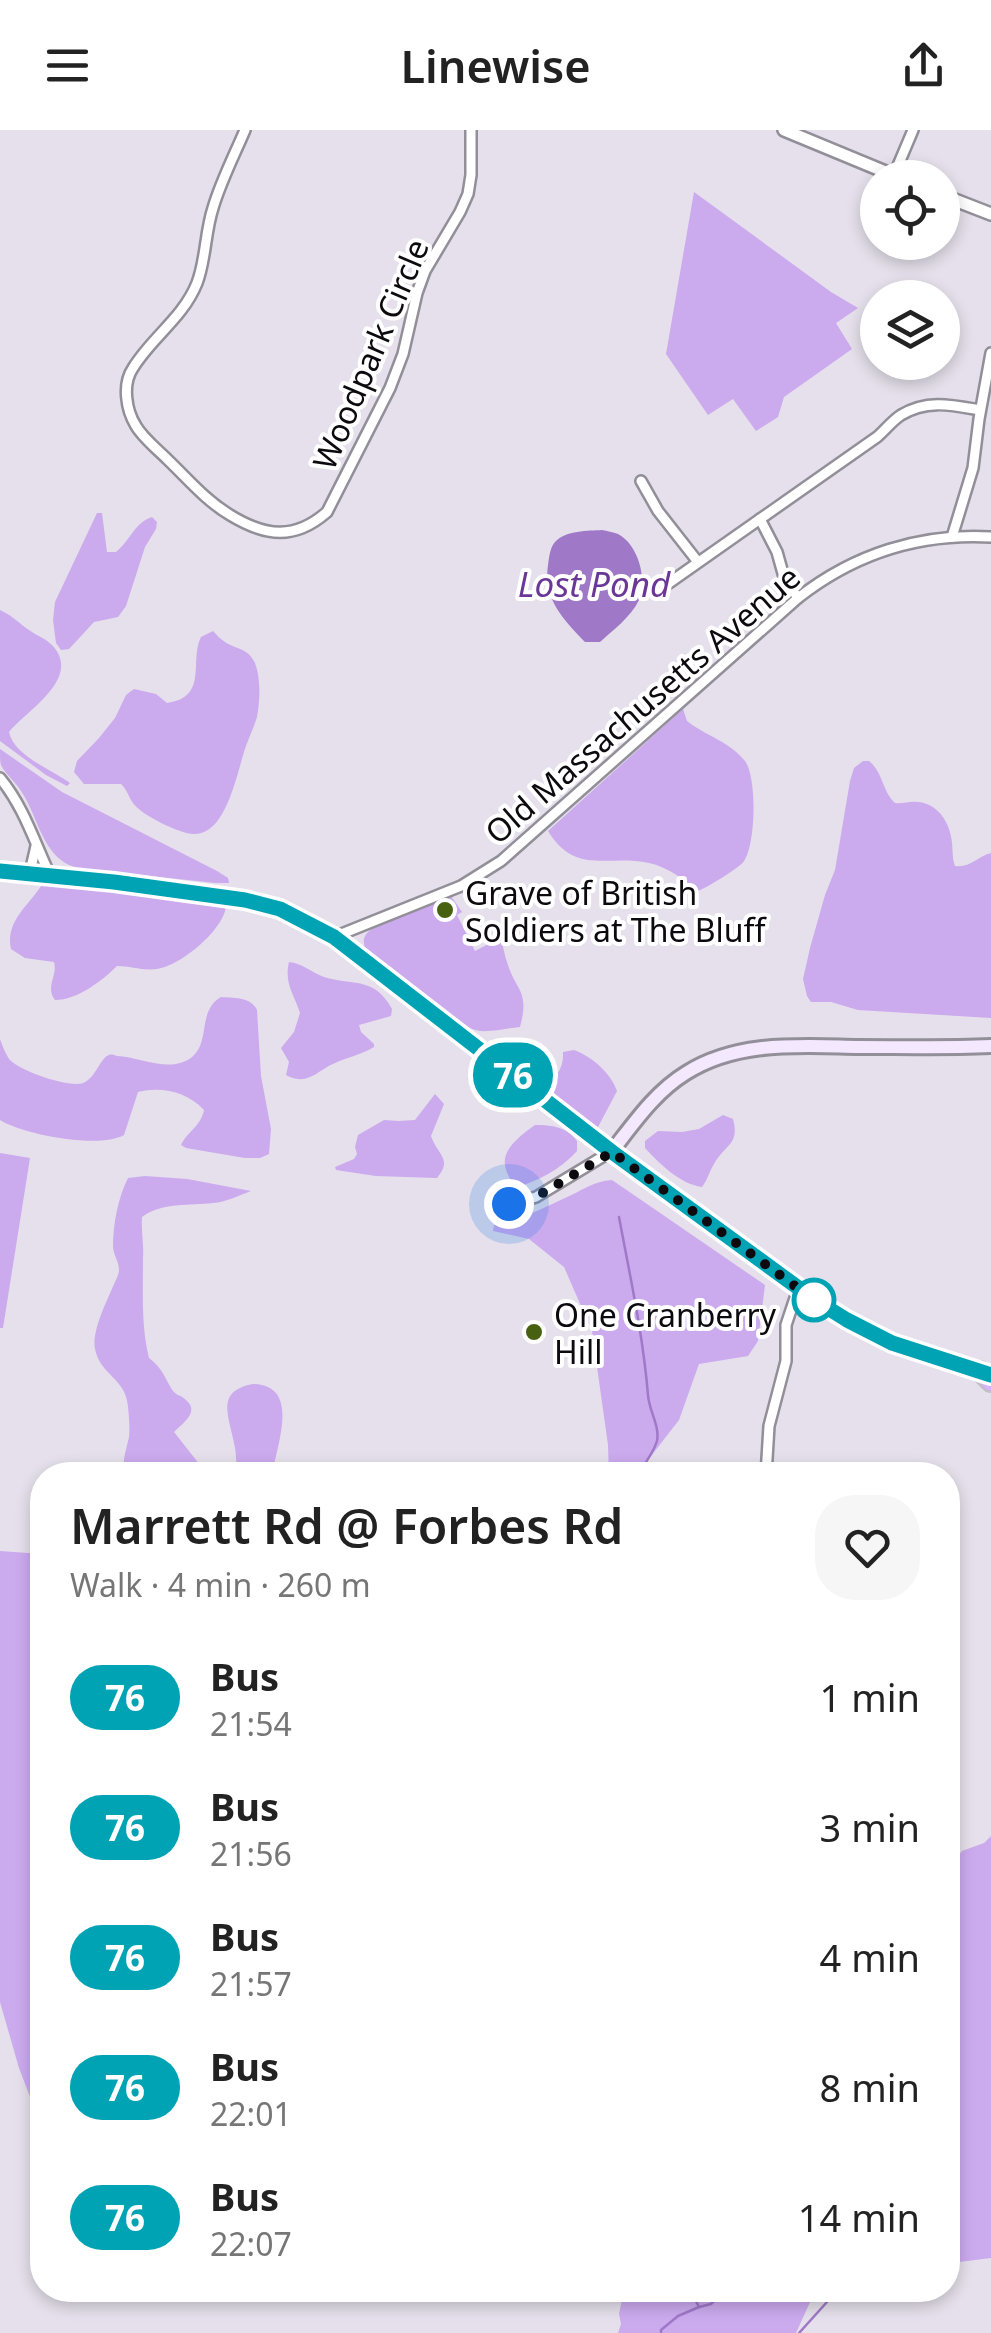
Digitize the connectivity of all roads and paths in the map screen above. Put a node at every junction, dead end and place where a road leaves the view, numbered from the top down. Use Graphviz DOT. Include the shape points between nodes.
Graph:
graph roads {
  1 [pos="245,130"];
  2 [pos="472,130"];
  3 [pos="784,130"];
  4 [pos="913,130"];
  5 [pos="903,160"];
  6 [pos="860,161"];
  7 [pos="960,201"];
  8 [pos="991,214"];
  9 [pos="991,353"];
  10 [pos="980,410"];
  11 [pos="641,482"];
  12 [pos="760,519"];
  13 [pos="991,536"];
  14 [pos="952,537"];
  15 [pos="698,562"];
  16 [pos="669,583"];
  17 [pos="798,598"];
  18 [pos="0,778"];
  19 [pos="36,846"];
  20 [pos="0,871"];
  21 [pos="30,872"];
  22 [pos="50,875"];
  23 [pos="334,937"];
  24 [pos="991,1046"];
  25 [pos="612,1152"];
  26 [pos="492,1206"];
  27 [pos="798,1289"];
  28 [pos="987,1376"];
  29 [pos="766,1462"];
  1 -- 2 [label="street, Woodpark Circle" via="213,208 198,280 176,320 130,372 126,395 136,427 215,506 254,527 284,532 302,530 327,512 390,388 425,271 468,194"];
  3 -- 6 [label="street"];
  4 -- 5 [label="street"];
  7 -- 8 [label="street"];
  9 -- 10 [label="street"];
  10 -- 12 [label="street" via="937,404 904,414"];
  10 -- 14 [label="street" via="973,468"];
  11 -- 15 [label="street"];
  12 -- 15 [label="street"];
  12 -- 17 [label="street"];
  13 -- 14 [label="street, Old Massachusetts Avenue"];
  14 -- 17 [label="street, Old Massachusetts Avenue" via="877,552"];
  15 -- 16 [label="street"];
  17 -- 23 [label="street, Old Massachusetts Avenue" via="501,861 462,886"];
  18 -- 19 [label="street" via="26,816"];
  19 -- 21 [label="street"];
  19 -- 22 [label="street"];
  20 -- 21 [label="main road"];
  21 -- 22 [label="main road"];
  22 -- 23 [label="main road" via="245,900 280,909"];
  23 -- 25 [label="main road"];
  24 -- 25 [label="main road" via="738,1052 676,1080"];
  25 -- 26 [label="street" via="536,1197"];
  25 -- 27 [label="main road"];
  27 -- 28 [label="main road" via="892,1343"];
  27 -- 29 [label="street" via="786,1325 786,1361"];
}
